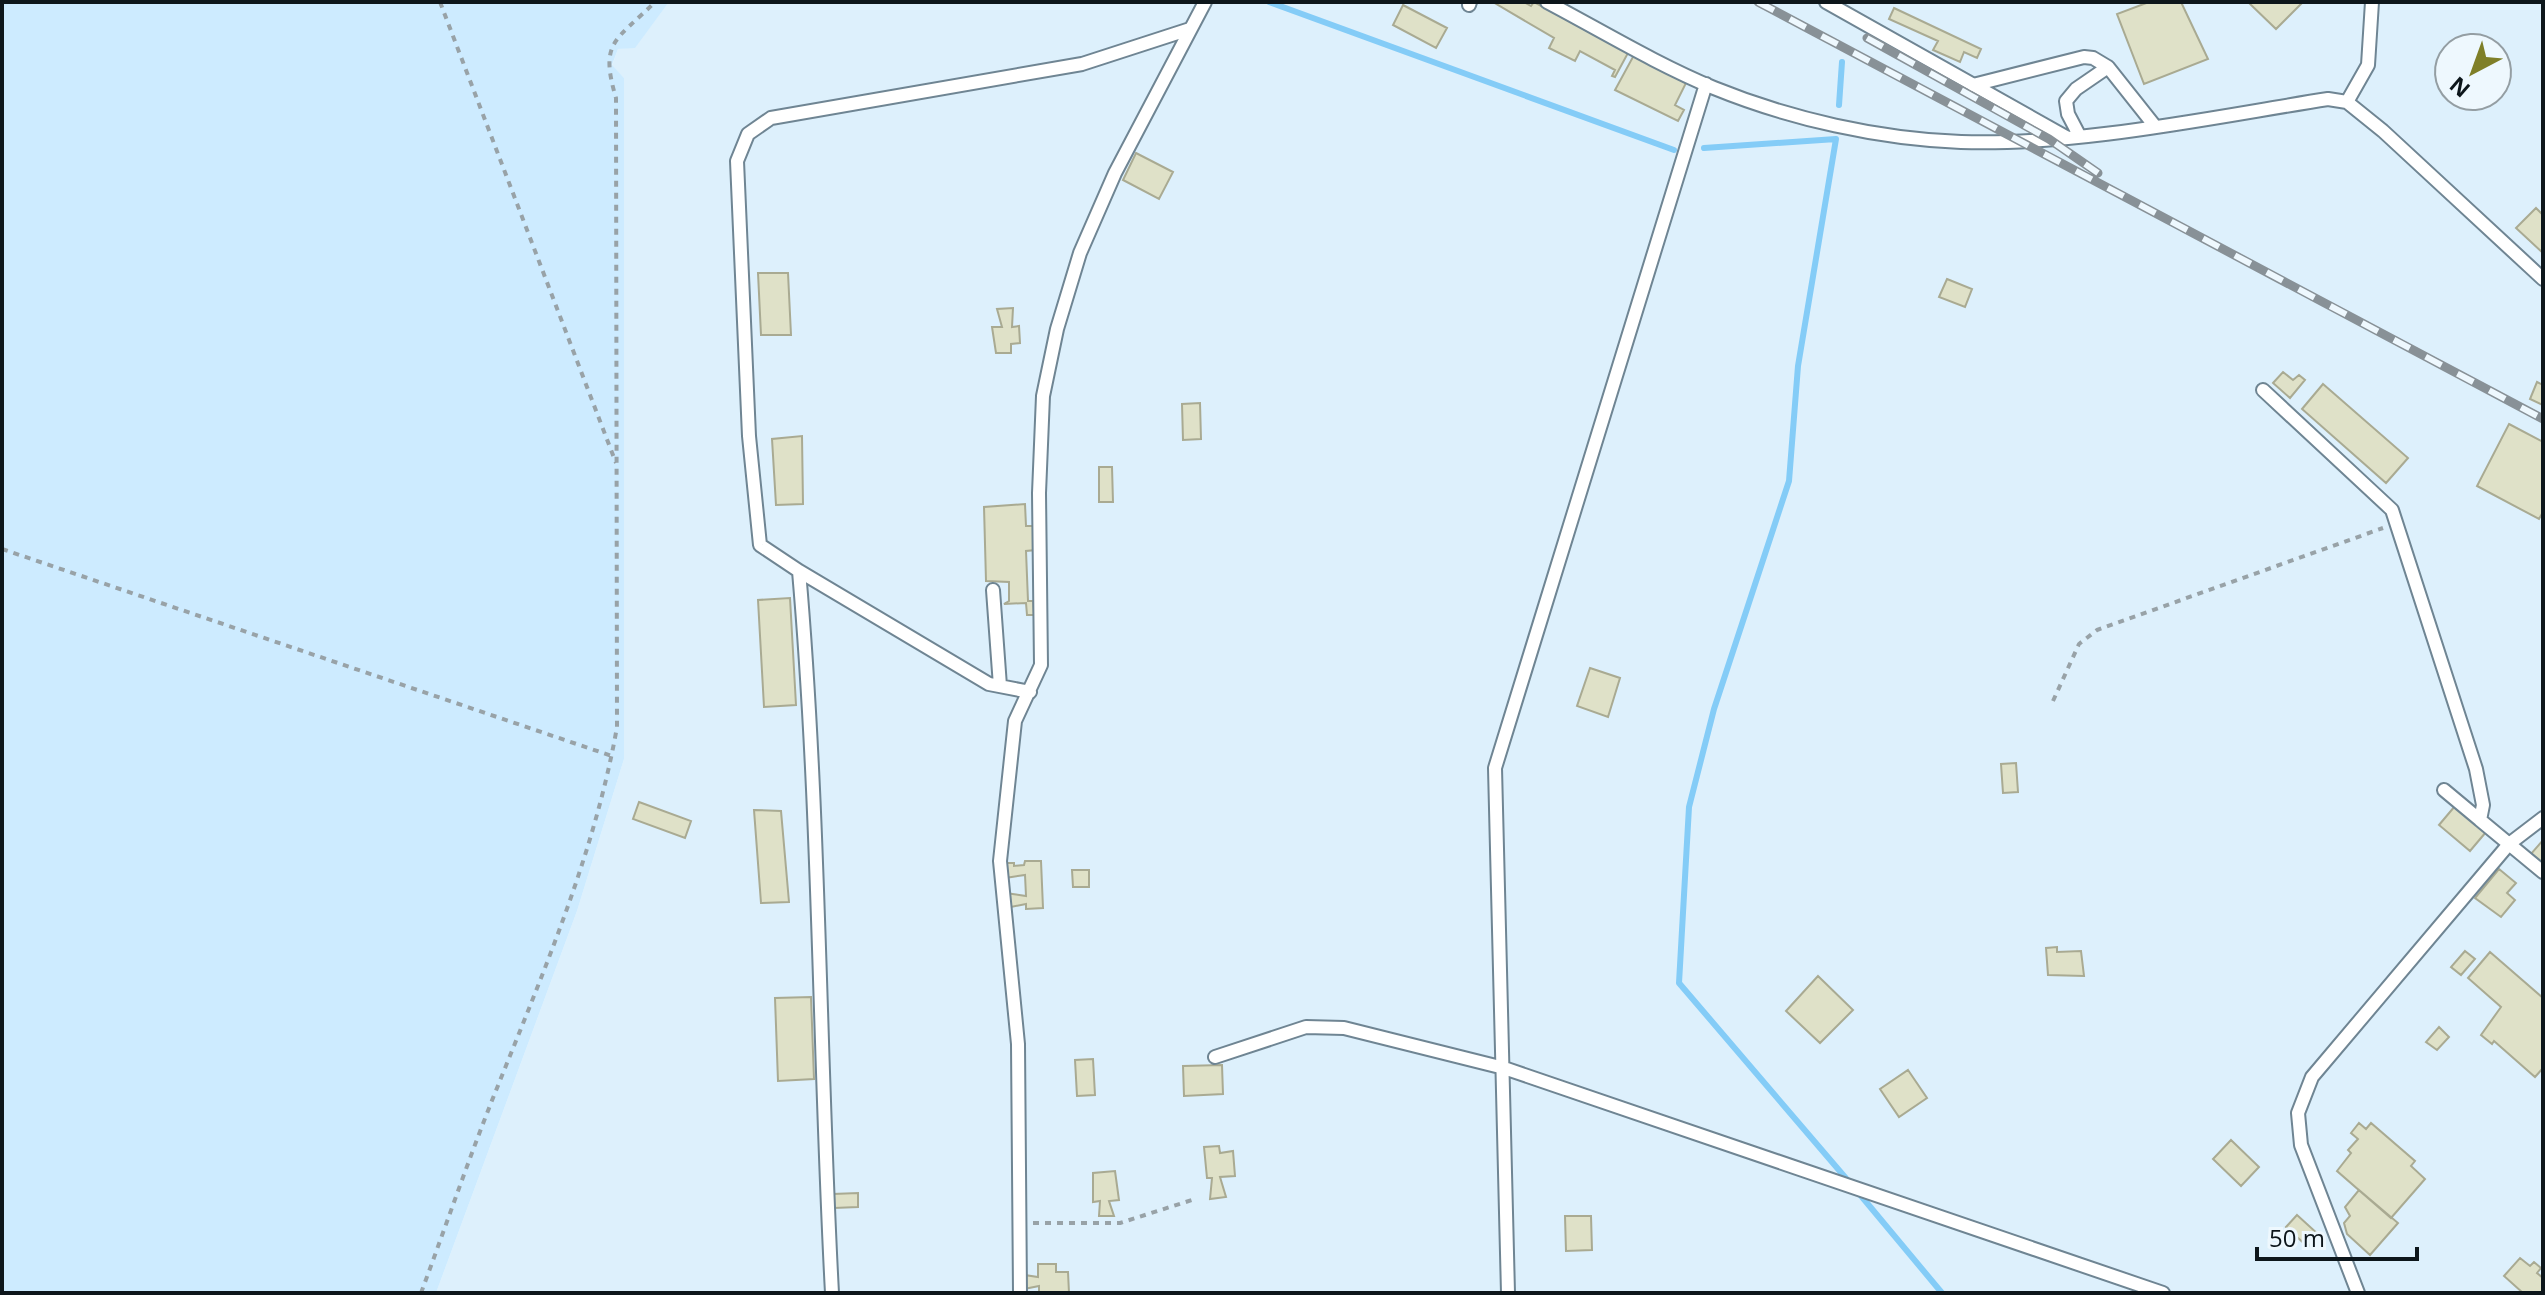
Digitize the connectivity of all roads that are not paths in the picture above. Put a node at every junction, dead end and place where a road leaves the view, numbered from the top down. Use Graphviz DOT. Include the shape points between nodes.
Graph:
graph roads {
  1 [pos="1205,2"];
  2 [pos="1547,2"];
  3 [pos="1826,2"];
  4 [pos="2372,2"];
  5 [pos="1190,29"];
  6 [pos="2108,67"];
  7 [pos="1706,84"];
  8 [pos="1973,85"];
  9 [pos="2347,102"];
  10 [pos="2154,125"];
  11 [pos="2072,136"];
  12 [pos="2543,279"];
  13 [pos="2263,390"];
  14 [pos="799,571"];
  15 [pos="993,590"];
  16 [pos="1000,686"];
  17 [pos="1030,692"];
  18 [pos="2444,790"];
  19 [pos="2543,818"];
  20 [pos="2480,820"];
  21 [pos="2509,844"];
  22 [pos="2543,872"];
  23 [pos="1215,1057"];
  24 [pos="1504,1068"];
  25 [pos="832,1293"];
  26 [pos="1020,1293"];
  27 [pos="1508,1293"];
  28 [pos="2163,1293"];
  29 [pos="2358,1293"];
  1 -- 5 [label="lane"];
  2 -- 7 [label="lane"];
  3 -- 8 [label="lane"];
  4 -- 9 [label="lane" via="2368,65"];
  5 -- 14 [label="lane" via="1082,64 771,118 748,134 737,161 749,436 760,545"];
  5 -- 17 [label="lane" via="1115,173 1080,253 1057,329 1043,396 1041,665"];
  6 -- 8 [label="lane" via="2084,57"];
  6 -- 10 [label="lane"];
  6 -- 11 [label="lane" via="2066,101"];
  7 -- 11 [label="lane" via="1780,110 1916,138 1962,142"];
  7 -- 24 [label="lane" via="1498,754 1494,781"];
  8 -- 11 [label="lane"];
  9 -- 10 [label="lane" via="2328,99"];
  9 -- 12 [label="lane"];
  10 -- 11 [label="lane"];
  13 -- 20 [label="lane" via="2381,497 2397,523 2476,769 2483,805"];
  14 -- 16 [label="lane"];
  14 -- 25 [label="lane" via="819,871 821,1092"];
  15 -- 16 [label="lane"];
  16 -- 17 [label="lane"];
  17 -- 26 [label="lane" via="1015,721 1000,861 1018,1044"];
  18 -- 20 [label="lane"];
  19 -- 21 [label="lane"];
  20 -- 21 [label="lane"];
  21 -- 22 [label="lane"];
  21 -- 29 [label="lane" via="2329,1054 2302,1097 2297,1130 2301,1145"];
  23 -- 24 [label="lane" via="1325,1025"];
  24 -- 27 [label="lane"];
  24 -- 28 [label="lane"];
}
